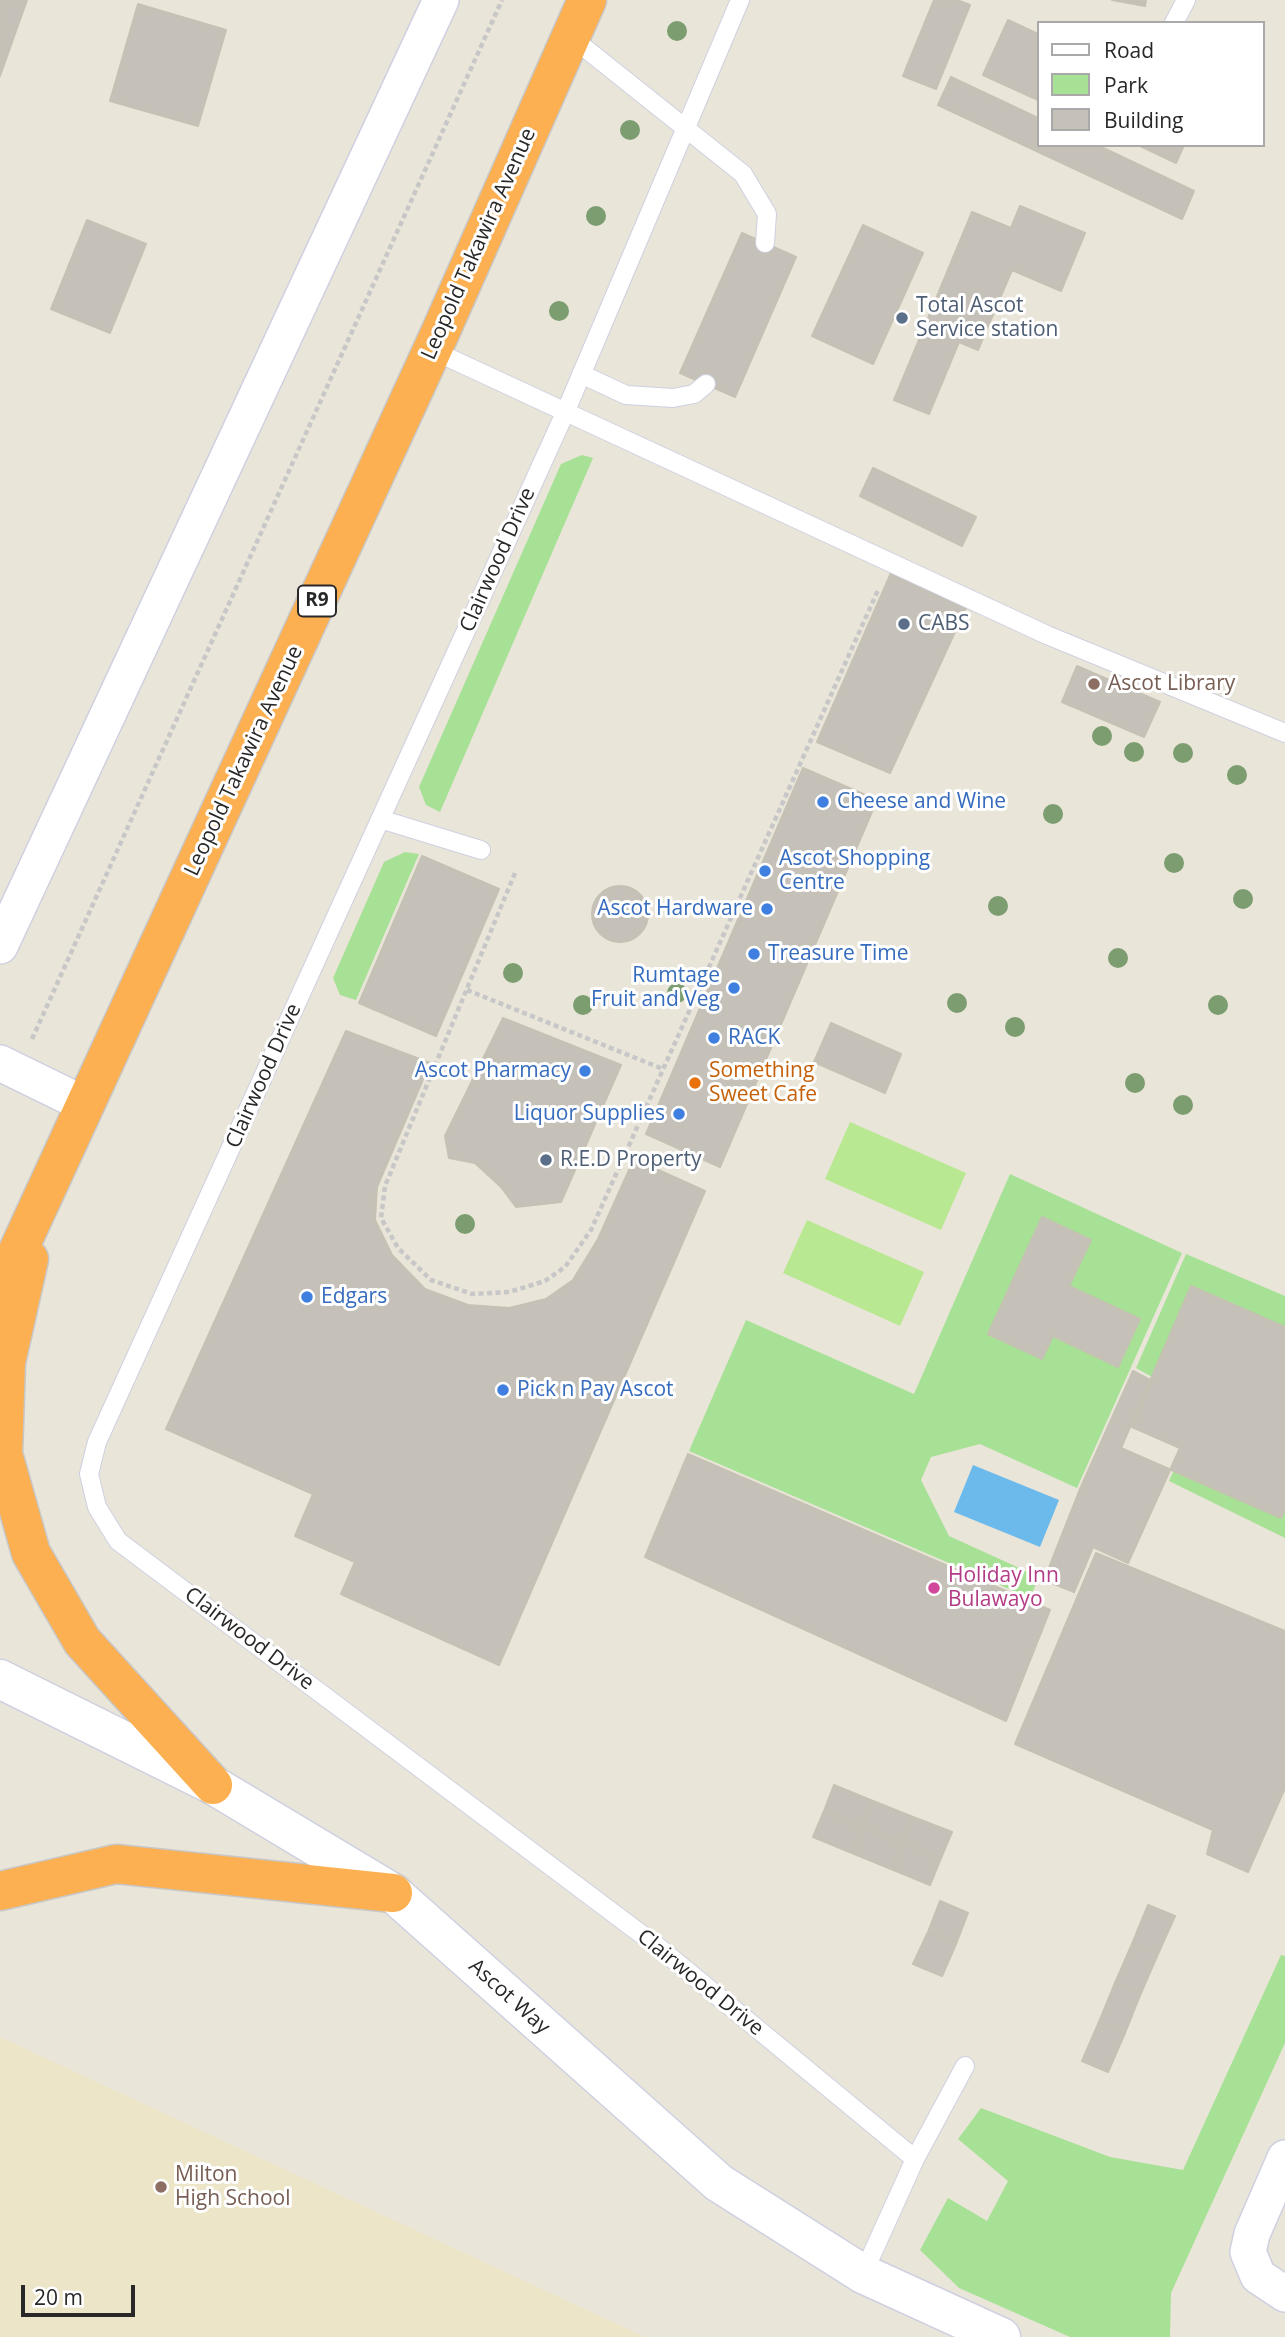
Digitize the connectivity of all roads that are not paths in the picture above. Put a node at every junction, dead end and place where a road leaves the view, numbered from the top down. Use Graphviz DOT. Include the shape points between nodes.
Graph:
graph roads {
  1 [pos="441,0"];
  2 [pos="587,0"];
  3 [pos="740,0"];
  4 [pos="1186,0"];
  5 [pos="1175,21"];
  6 [pos="571,37"];
  7 [pos="684,126"];
  8 [pos="765,243"];
  9 [pos="432,350"];
  10 [pos="581,374"];
  11 [pos="706,384"];
  12 [pos="565,413"];
  13 [pos="1285,733"];
  14 [pos="380,819"];
  15 [pos="481,850"];
  16 [pos="0,946"];
  17 [pos="9,1067"];
  18 [pos="86,1105"];
  19 [pos="42,1199"];
  20 [pos="0,1256"];
  21 [pos="0,1290"];
  22 [pos="0,1679"];
  23 [pos="213,1785"];
  24 [pos="0,1891"];
  25 [pos="393,1893"];
  26 [pos="965,2066"];
  27 [pos="1285,2158"];
  28 [pos="915,2159"];
  29 [pos="863,2274"];
  30 [pos="1285,2294"];
  31 [pos="1001,2337"];
  1 -- 16 [label="street"];
  2 -- 6 [label="highway, Leopold Takawira Avenue / R9"];
  3 -- 7 [label="lane, Clairwood Drive"];
  4 -- 5 [label="lane"];
  6 -- 7 [label="lane"];
  6 -- 9 [label="highway, Leopold Takawira Avenue / R9"];
  7 -- 8 [label="lane" via="743,174 767,214"];
  7 -- 10 [label="lane, Clairwood Drive"];
  9 -- 12 [label="lane"];
  9 -- 18 [label="highway, Leopold Takawira Avenue / R9"];
  10 -- 11 [label="lane" via="626,395 673,398 694,394"];
  10 -- 12 [label="lane, Clairwood Drive"];
  12 -- 13 [label="lane" via="1047,635"];
  12 -- 14 [label="lane, Clairwood Drive"];
  14 -- 15 [label="lane"];
  14 -- 28 [label="lane, Clairwood Drive" via="97,1443 89,1474 97,1507 118,1541 657,1946"];
  17 -- 18 [label="street"];
  18 -- 19 [label="highway, Leopold Takawira Avenue / R9"];
  19 -- 20 [label="highway"];
  19 -- 21 [label="highway, Leopold Takawira Avenue / R9"];
  19 -- 23 [label="highway" via="6,1362 3,1454 31,1553 82,1641"];
  22 -- 23 [label="main road, Ascot Way"];
  23 -- 25 [label="main road, Ascot Way"];
  24 -- 25 [label="highway" via="116,1864"];
  25 -- 29 [label="main road, Ascot Way" via="719,2183"];
  26 -- 28 [label="lane"];
  27 -- 30 [label="street" via="1248,2252 1258,2276"];
  28 -- 29 [label="lane"];
  29 -- 31 [label="main road, Ascot Way"];
}
